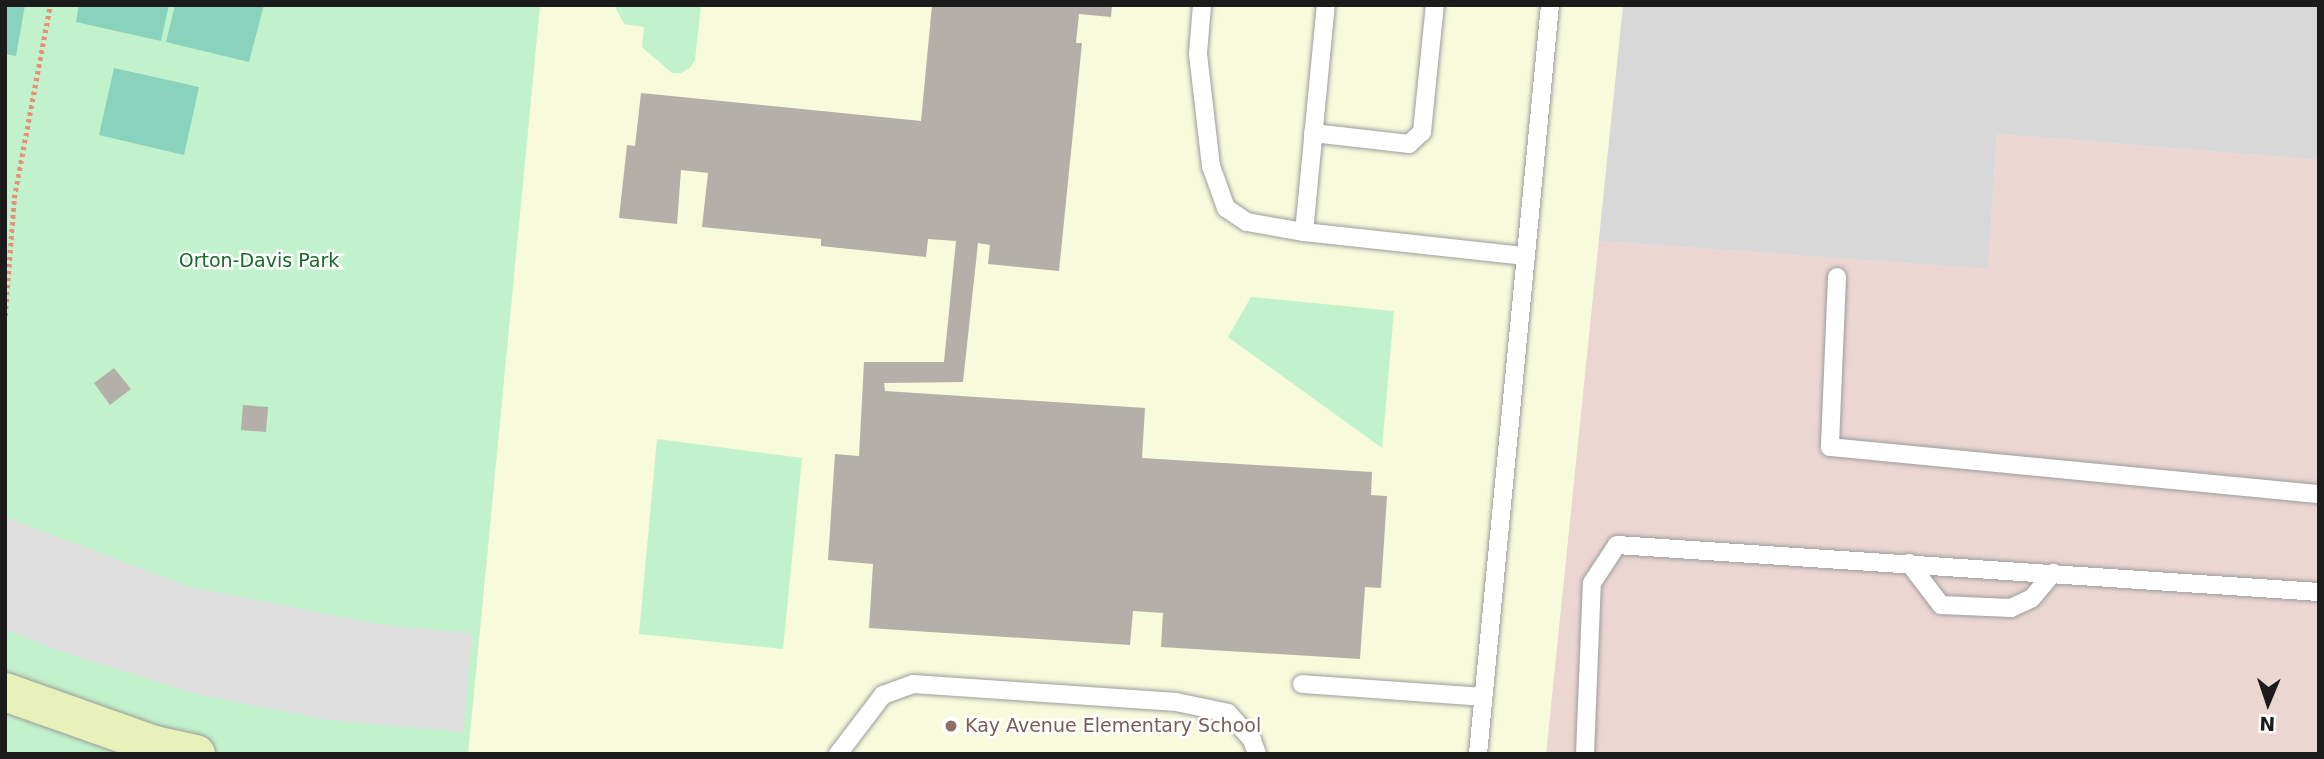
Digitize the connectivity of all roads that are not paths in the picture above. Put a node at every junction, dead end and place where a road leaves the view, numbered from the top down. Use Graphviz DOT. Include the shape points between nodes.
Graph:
graph roads {
  1 [pos="1202,5"];
  2 [pos="1326,5"];
  3 [pos="1435,5"];
  4 [pos="1550,5"];
  5 [pos="1313,133"];
  6 [pos="1304,232"];
  7 [pos="1526,256"];
  8 [pos="1837,277"];
  9 [pos="2319,495"];
  10 [pos="1909,564"];
  11 [pos="2053,573"];
  12 [pos="2319,592"];
  13 [pos="1302,684"];
  14 [pos="5,692"];
  15 [pos="1483,697"];
  16 [pos="196,754"];
  17 [pos="838,754"];
  18 [pos="1257,754"];
  19 [pos="1478,754"];
  20 [pos="1585,754"];
  1 -- 6 [label="lane" via="1198,54 1211,166 1226,208 1247,222"];
  2 -- 5 [label="lane"];
  3 -- 5 [label="lane" via="1422,132 1409,144"];
  4 -- 7 [label="lane"];
  5 -- 6 [label="lane"];
  6 -- 7 [label="lane"];
  7 -- 15 [label="lane"];
  8 -- 9 [label="lane" via="1830,447"];
  10 -- 11 [label="lane"];
  10 -- 11 [label="lane" via="1941,605 2011,608 2032,598"];
  10 -- 20 [label="lane" via="1617,545 1592,583"];
  11 -- 12 [label="lane"];
  13 -- 15 [label="lane"];
  14 -- 16 [label="street" via="155,745"];
  15 -- 19 [label="lane"];
  17 -- 18 [label="lane" via="883,695 912,684 1176,702 1228,713 1252,740"];
}
